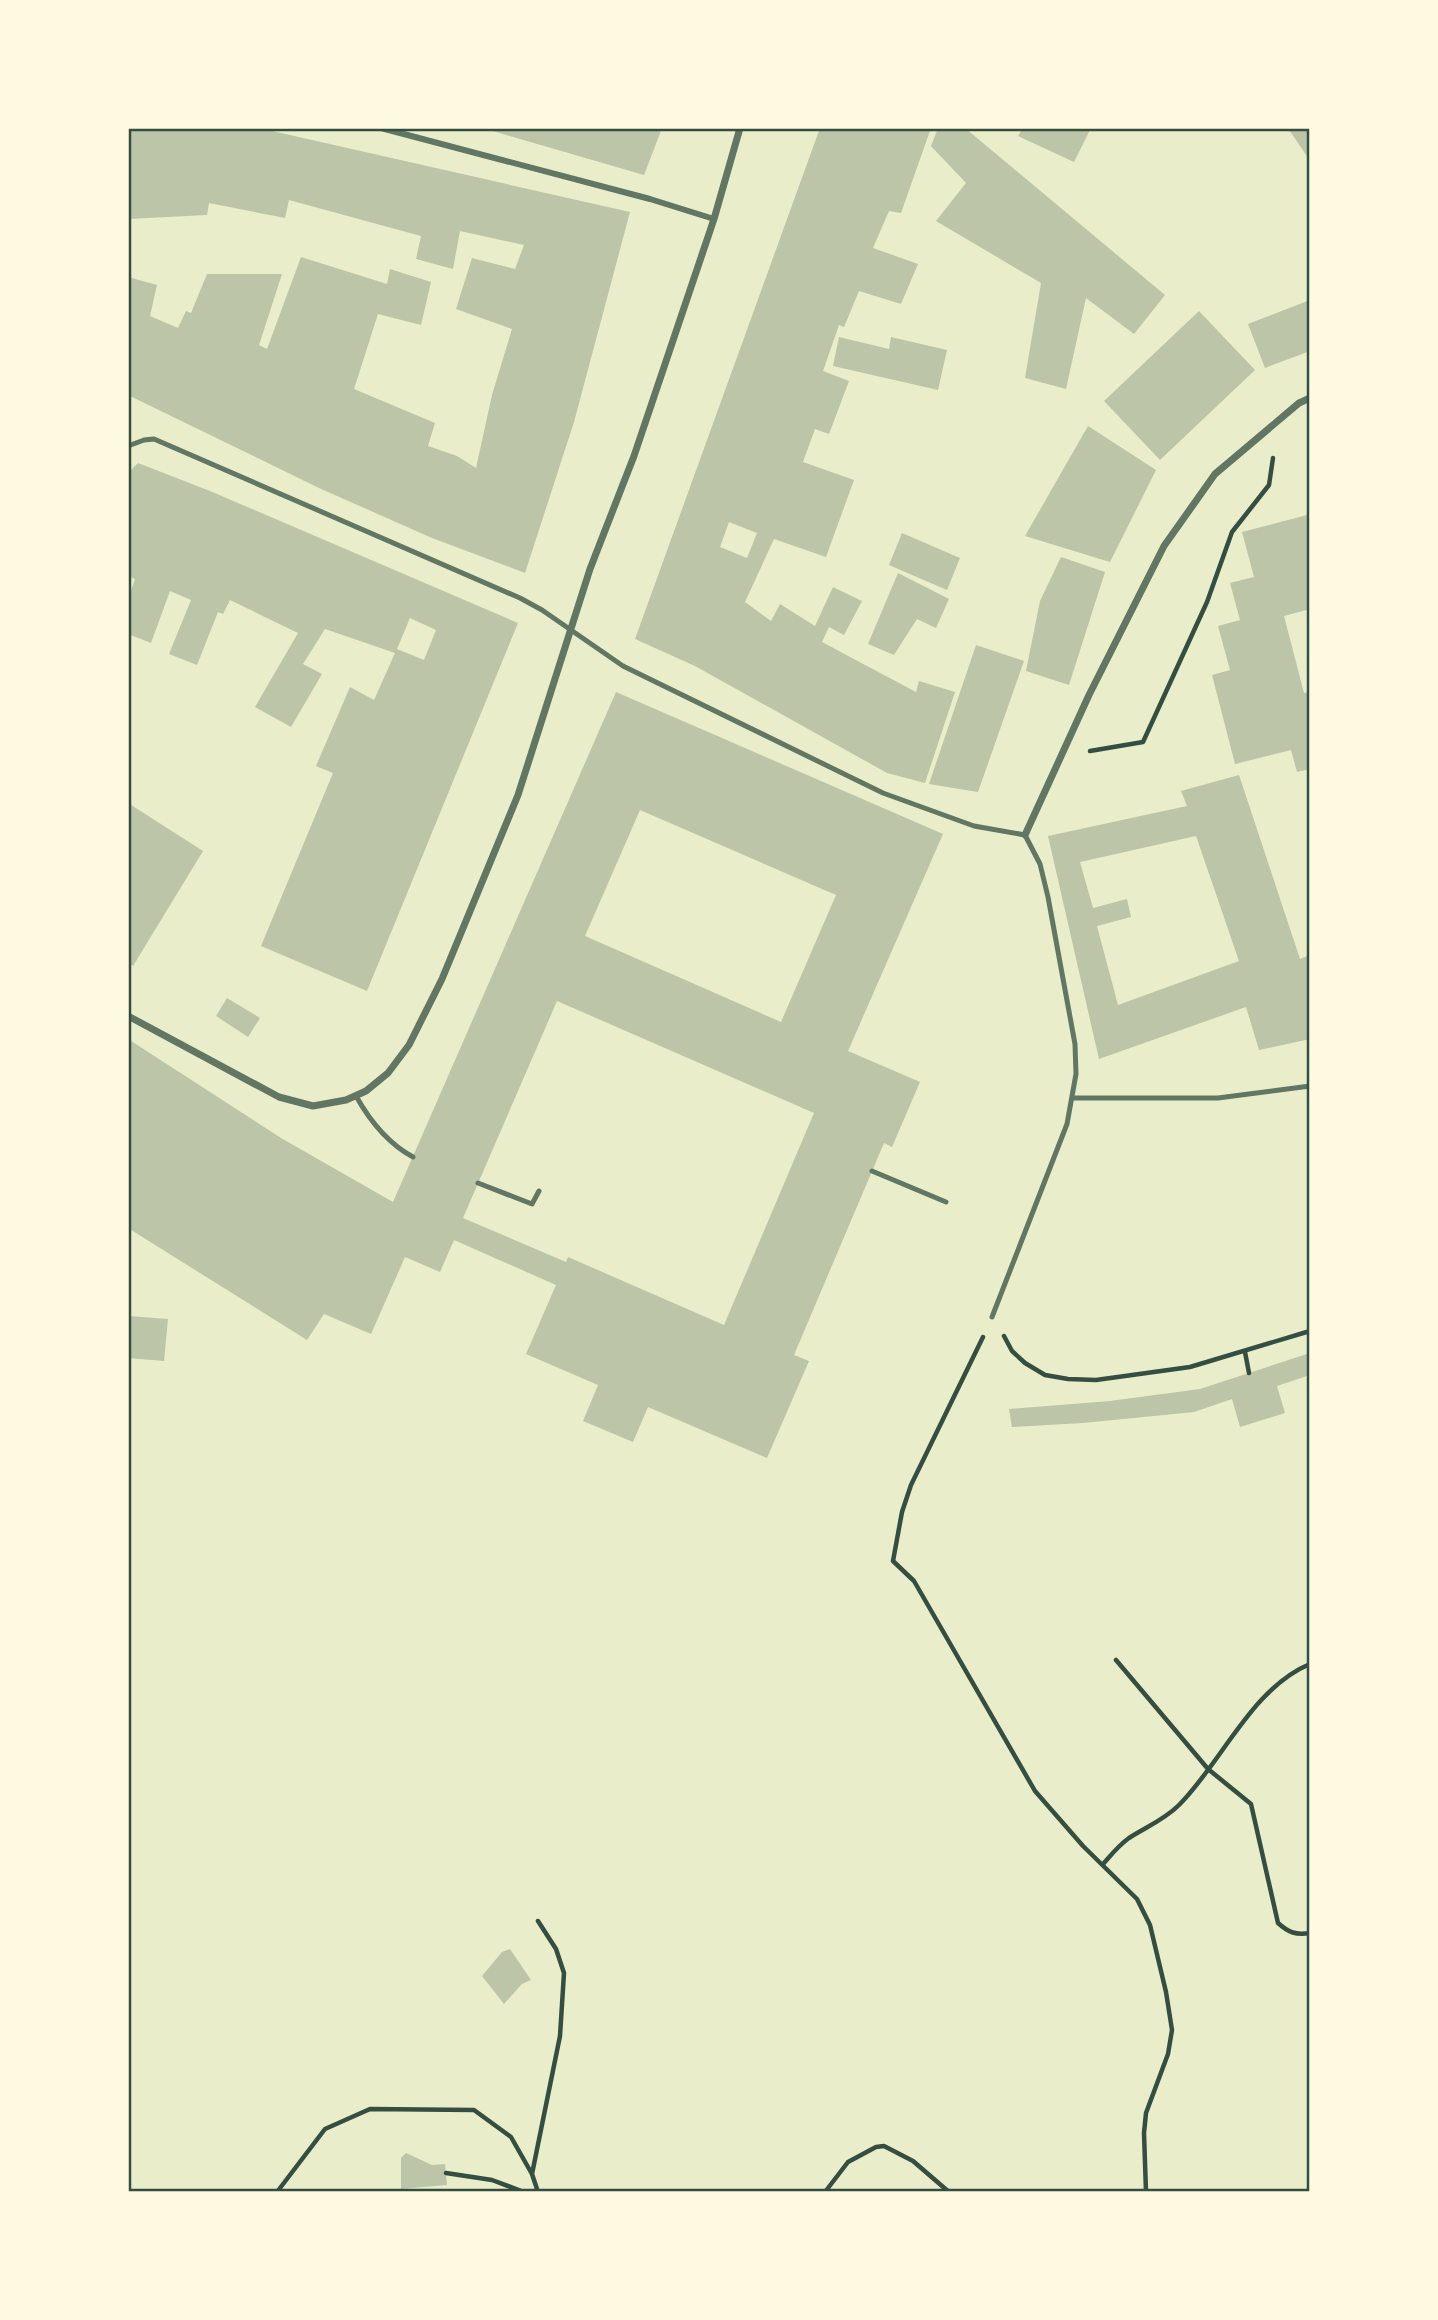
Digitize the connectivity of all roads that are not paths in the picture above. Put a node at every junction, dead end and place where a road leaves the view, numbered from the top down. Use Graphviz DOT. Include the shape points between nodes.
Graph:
graph roads {
  1 [pos="381,128"];
  2 [pos="740,128"];
  3 [pos="714,219"];
  4 [pos="1310,398"];
  5 [pos="128,446"];
  6 [pos="570,631"];
  7 [pos="1025,835"];
  8 [pos="128,1016"];
  9 [pos="1310,1086"];
  10 [pos="356,1096"];
  11 [pos="1072,1098"];
  12 [pos="413,1157"];
  13 [pos="873,1171"];
  14 [pos="478,1183"];
  15 [pos="539,1191"];
  16 [pos="946,1202"];
  17 [pos="992,1317"];
  1 -- 3 [label="street"];
  2 -- 3 [label="street"];
  3 -- 6 [label="street"];
  4 -- 7 [label="street" via="1215,474 1164,546"];
  5 -- 6 [label="lane" via="154,439 520,598"];
  6 -- 7 [label="lane" via="622,666 883,793 974,826"];
  6 -- 10 [label="street" via="518,795 442,979 409,1045 388,1073"];
  7 -- 11 [label="lane" via="1040,864 1075,1044"];
  8 -- 10 [label="street" via="279,1097 313,1106"];
  9 -- 11 [label="lane" via="1218,1098"];
  10 -- 12 [label="lane" via="382,1133"];
  11 -- 17 [label="lane"];
  13 -- 16 [label="lane"];
  14 -- 15 [label="lane" via="533,1204"];
}
